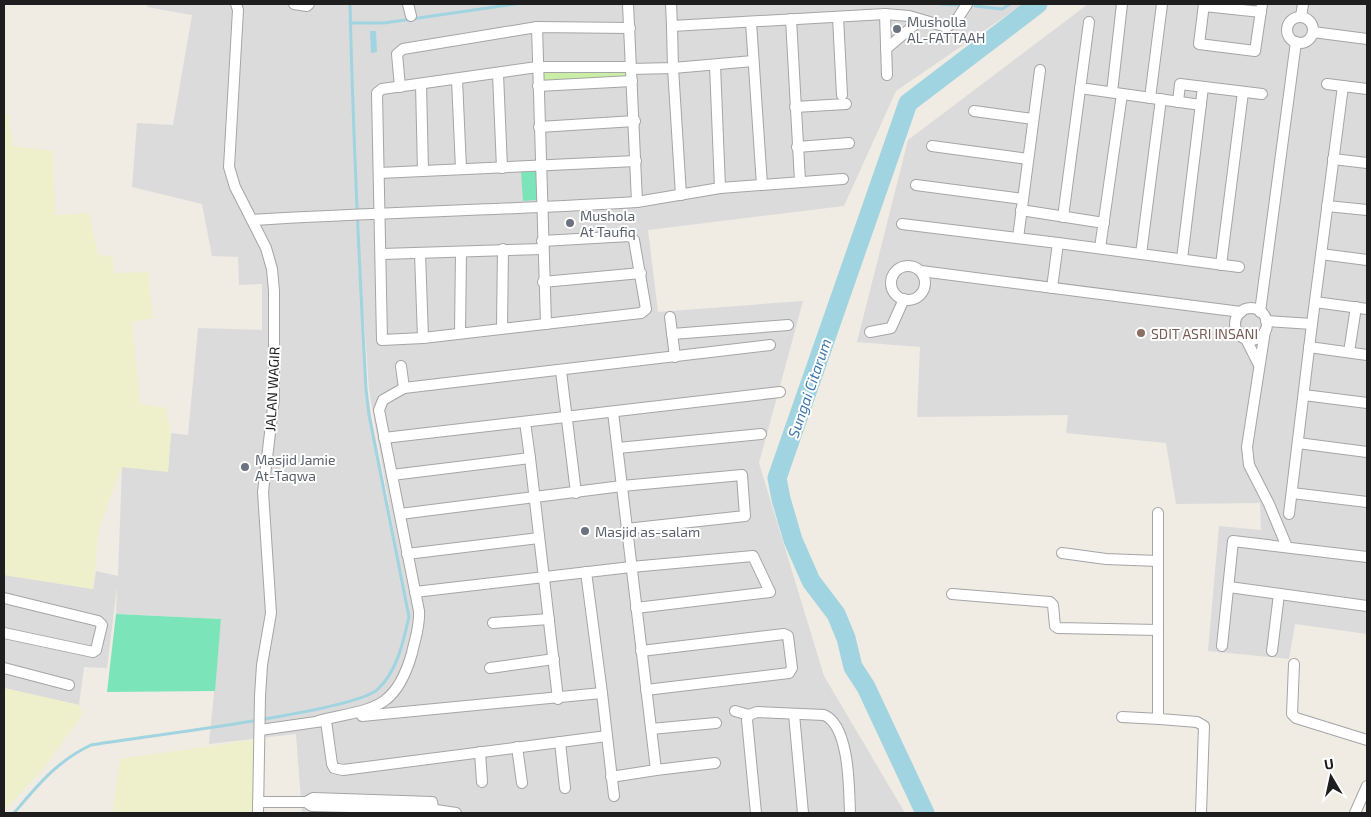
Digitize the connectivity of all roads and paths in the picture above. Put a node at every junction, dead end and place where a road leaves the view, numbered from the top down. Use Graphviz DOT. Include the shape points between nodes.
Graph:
graph roads {
  1 [pos="236,4"];
  2 [pos="294,4"];
  3 [pos="309,4"];
  4 [pos="408,4"];
  5 [pos="628,4"];
  6 [pos="671,4"];
  7 [pos="967,4"];
  8 [pos="1122,4"];
  9 [pos="1162,4"];
  10 [pos="1303,4"];
  11 [pos="1204,5"];
  12 [pos="1261,8"];
  13 [pos="885,14"];
  14 [pos="411,16"];
  15 [pos="838,17"];
  16 [pos="1301,17"];
  17 [pos="791,20"];
  18 [pos="919,21"];
  19 [pos="751,22"];
  20 [pos="1089,22"];
  21 [pos="672,26"];
  22 [pos="536,27"];
  23 [pos="630,28"];
  24 [pos="1312,32"];
  25 [pos="1367,39"];
  26 [pos="1296,42"];
  27 [pos="886,49"];
  28 [pos="753,62"];
  29 [pos="715,65"];
  30 [pos="537,67"];
  31 [pos="630,68"];
  32 [pos="673,68"];
  33 [pos="1040,70"];
  34 [pos="498,74"];
  35 [pos="887,75"];
  36 [pos="457,79"];
  37 [pos="632,81"];
  38 [pos="421,84"];
  39 [pos="1327,84"];
  40 [pos="538,86"];
  41 [pos="1343,86"];
  42 [pos="400,87"];
  43 [pos="1203,87"];
  44 [pos="1080,88"];
  45 [pos="1367,89"];
  46 [pos="1243,92"];
  47 [pos="1117,93"];
  48 [pos="1262,94"];
  49 [pos="1156,99"];
  50 [pos="1178,102"];
  51 [pos="1201,105"];
  52 [pos="795,107"];
  53 [pos="974,112"];
  54 [pos="1033,119"];
  55 [pos="635,121"];
  56 [pos="539,127"];
  57 [pos="849,143"];
  58 [pos="797,146"];
  59 [pos="932,146"];
  60 [pos="1333,158"];
  61 [pos="1028,159"];
  62 [pos="636,161"];
  63 [pos="1367,163"];
  64 [pos="540,165"];
  65 [pos="461,168"];
  66 [pos="502,168"];
  67 [pos="423,171"];
  68 [pos="378,173"];
  69 [pos="843,179"];
  70 [pos="800,181"];
  71 [pos="762,185"];
  72 [pos="916,185"];
  73 [pos="720,188"];
  74 [pos="681,195"];
  75 [pos="1023,199"];
  76 [pos="637,202"];
  77 [pos="1327,206"];
  78 [pos="541,208"];
  79 [pos="1021,210"];
  80 [pos="1367,210"];
  81 [pos="379,213"];
  82 [pos="1063,217"];
  83 [pos="252,220"];
  84 [pos="1104,222"];
  85 [pos="902,224"];
  86 [pos="1018,238"];
  87 [pos="1058,242"];
  88 [pos="542,245"];
  89 [pos="1100,248"];
  90 [pos="503,249"];
  91 [pos="461,252"];
  92 [pos="420,253"];
  93 [pos="382,254"];
  94 [pos="1141,254"];
  95 [pos="1321,254"];
  96 [pos="1182,259"];
  97 [pos="1367,260"];
  98 [pos="1221,265"];
  99 [pos="1239,267"];
  100 [pos="921,271"];
  101 [pos="641,273"];
  102 [pos="543,282"];
  103 [pos="1052,288"];
  104 [pos="904,299"];
  105 [pos="1315,302"];
  106 [pos="1356,307"];
  107 [pos="1212,308"];
  108 [pos="1367,309"];
  109 [pos="1241,312"];
  110 [pos="670,317"];
  111 [pos="1264,321"];
  112 [pos="546,324"];
  113 [pos="1235,324"];
  114 [pos="1312,324"];
  115 [pos="788,325"];
  116 [pos="502,328"];
  117 [pos="870,332"];
  118 [pos="460,333"];
  119 [pos="672,334"];
  120 [pos="423,338"];
  121 [pos="1246,339"];
  122 [pos="770,345"];
  123 [pos="1309,347"];
  124 [pos="1349,352"];
  125 [pos="1367,354"];
  126 [pos="675,357"];
  127 [pos="1259,365"];
  128 [pos="401,366"];
  129 [pos="561,371"];
  130 [pos="404,388"];
  131 [pos="780,392"];
  132 [pos="1304,395"];
  133 [pos="1367,403"];
  134 [pos="613,412"];
  135 [pos="567,417"];
  136 [pos="525,422"];
  137 [pos="761,434"];
  138 [pos="384,438"];
  139 [pos="1298,443"];
  140 [pos="618,448"];
  141 [pos="1367,452"];
  142 [pos="530,458"];
  143 [pos="392,475"];
  144 [pos="622,486"];
  145 [pos="576,493"];
  146 [pos="1292,493"];
  147 [pos="535,498"];
  148 [pos="1367,502"];
  149 [pos="1158,513"];
  150 [pos="400,514"];
  151 [pos="1289,514"];
  152 [pos="626,529"];
  153 [pos="539,538"];
  154 [pos="1287,547"];
  155 [pos="407,554"];
  156 [pos="1062,554"];
  157 [pos="1367,557"];
  158 [pos="1158,561"];
  159 [pos="631,566"];
  160 [pos="586,572"];
  161 [pos="544,576"];
  162 [pos="1229,587"];
  163 [pos="415,592"];
  164 [pos="952,594"];
  165 [pos="1280,594"];
  166 [pos="4,598"];
  167 [pos="1367,606"];
  168 [pos="636,608"];
  169 [pos="549,619"];
  170 [pos="493,623"];
  171 [pos="1158,630"];
  172 [pos="4,633"];
  173 [pos="1222,646"];
  174 [pos="641,651"];
  175 [pos="1272,651"];
  176 [pos="554,659"];
  177 [pos="1294,664"];
  178 [pos="4,668"];
  179 [pos="490,668"];
  180 [pos="69,685"];
  181 [pos="646,690"];
  182 [pos="602,694"];
  183 [pos="558,699"];
  184 [pos="735,711"];
  185 [pos="794,714"];
  186 [pos="749,715"];
  187 [pos="1122,717"];
  188 [pos="1160,719"];
  189 [pos="322,721"];
  190 [pos="716,722"];
  191 [pos="260,728"];
  192 [pos="650,729"];
  193 [pos="607,736"];
  194 [pos="1367,740"];
  195 [pos="560,742"];
  196 [pos="517,748"];
  197 [pos="480,752"];
  198 [pos="715,764"];
  199 [pos="656,770"];
  200 [pos="611,777"];
  201 [pos="482,782"];
  202 [pos="522,783"];
  203 [pos="1367,786"];
  204 [pos="565,788"];
  205 [pos="614,796"];
  206 [pos="258,802"];
  207 [pos="434,812"];
  208 [pos="258,813"];
  209 [pos="456,813"];
  210 [pos="756,813"];
  211 [pos="803,813"];
  212 [pos="850,813"];
  213 [pos="1201,813"];
  214 [pos="1355,813"];
  1 -- 83 [label="street, JALAN WAGIR" via="229,167"];
  2 -- 3 [label="street"];
  4 -- 14 [label="street"];
  5 -- 23 [label="street"];
  6 -- 21 [label="street"];
  7 -- 18 [label="street" via="947,27"];
  8 -- 47 [label="street"];
  9 -- 49 [label="street"];
  10 -- 16 [label="street"];
  11 -- 12 [label="street"];
  11 -- 12 [label="street" via="1199,44 1255,51"];
  13 -- 15 [label="street"];
  13 -- 18 [label="street" via="908,16"];
  13 -- 27 [label="street"];
  15 -- 17 [label="street"];
  15 -- 52 [label="street" via="844,100"];
  16 -- 24 [label="street" via="1310,22"];
  16 -- 26 [label="street" via="1292,20 1288,26 1288,35"];
  17 -- 19 [label="street"];
  17 -- 52 [label="street"];
  18 -- 27 [label="street"];
  19 -- 21 [label="street"];
  19 -- 28 [label="street"];
  20 -- 44 [label="street"];
  21 -- 32 [label="street"];
  22 -- 23 [label="street"];
  22 -- 30 [label="street"];
  22 -- 42 [label="street" via="403,49 397,54"];
  23 -- 31 [label="street"];
  24 -- 25 [label="street"];
  24 -- 26 [label="street" via="1307,41"];
  26 -- 111 [label="street"];
  27 -- 35 [label="street"];
  28 -- 29 [label="street"];
  28 -- 71 [label="street"];
  29 -- 32 [label="street"];
  29 -- 73 [label="street"];
  30 -- 31 [label="street"];
  30 -- 34 [label="street"];
  30 -- 40 [label="street"];
  31 -- 32 [label="street"];
  31 -- 37 [label="street"];
  32 -- 74 [label="street"];
  33 -- 54 [label="street"];
  34 -- 36 [label="street"];
  34 -- 66 [label="street"];
  36 -- 38 [label="street"];
  36 -- 65 [label="street"];
  37 -- 40 [label="street"];
  37 -- 55 [label="street"];
  38 -- 42 [label="street"];
  38 -- 67 [label="street"];
  39 -- 41 [label="street"];
  40 -- 56 [label="street"];
  41 -- 45 [label="street"];
  41 -- 60 [label="street"];
  42 -- 68 [label="street" via="382,89 378,93"];
  43 -- 46 [label="street"];
  43 -- 50 [label="street" via="1180,84"];
  43 -- 51 [label="street"];
  44 -- 47 [label="street"];
  44 -- 82 [label="street"];
  46 -- 48 [label="street"];
  46 -- 98 [label="street"];
  47 -- 49 [label="street"];
  47 -- 84 [label="street"];
  49 -- 50 [label="street"];
  49 -- 94 [label="street"];
  50 -- 51 [label="street"];
  51 -- 96 [label="street"];
  52 -- 58 [label="street"];
  53 -- 54 [label="street"];
  54 -- 61 [label="street"];
  55 -- 56 [label="street"];
  55 -- 62 [label="street"];
  56 -- 64 [label="street"];
  57 -- 58 [label="street"];
  58 -- 70 [label="street"];
  59 -- 61 [label="street"];
  60 -- 63 [label="street"];
  60 -- 77 [label="street"];
  61 -- 75 [label="street"];
  62 -- 64 [label="street"];
  62 -- 76 [label="street"];
  64 -- 66 [label="street"];
  64 -- 78 [label="street"];
  65 -- 66 [label="street"];
  65 -- 67 [label="street"];
  67 -- 68 [label="street"];
  68 -- 81 [label="street"];
  69 -- 70 [label="street"];
  70 -- 71 [label="street"];
  71 -- 73 [label="street"];
  72 -- 75 [label="street"];
  73 -- 74 [label="street"];
  74 -- 76 [label="street"];
  75 -- 79 [label="street"];
  76 -- 78 [label="street"];
  77 -- 80 [label="street"];
  77 -- 95 [label="street"];
  78 -- 81 [label="street"];
  78 -- 88 [label="street"];
  79 -- 82 [label="street"];
  79 -- 86 [label="street"];
  81 -- 83 [label="street"];
  81 -- 93 [label="street"];
  82 -- 84 [label="street"];
  83 -- 191 [label="street, JALAN WAGIR" via="272,269 275,317 274,399 262,492 270,617 262,665"];
  84 -- 89 [label="street"];
  85 -- 86 [label="street"];
  86 -- 87 [label="street"];
  87 -- 89 [label="street"];
  87 -- 103 [label="street"];
  88 -- 90 [label="street"];
  88 -- 101 [label="street" via="630,236 634,240"];
  88 -- 102 [label="street"];
  89 -- 94 [label="street"];
  90 -- 91 [label="street"];
  90 -- 116 [label="street"];
  91 -- 92 [label="street"];
  91 -- 118 [label="street"];
  92 -- 93 [label="street"];
  92 -- 120 [label="street"];
  93 -- 120 [label="street" via="382,340"];
  94 -- 96 [label="street"];
  95 -- 97 [label="street"];
  95 -- 105 [label="street"];
  96 -- 98 [label="street"];
  98 -- 99 [label="street"];
  100 -- 103 [label="street"];
  100 -- 104 [label="street" via="925,281 923,292 914,298"];
  100 -- 104 [label="street" via="906,266 892,276 892,287"];
  101 -- 102 [label="street"];
  101 -- 112 [label="street" via="646,302 646,309 641,313"];
  102 -- 112 [label="street"];
  103 -- 107 [label="street"];
  104 -- 117 [label="street" via="891,328"];
  105 -- 106 [label="street"];
  105 -- 114 [label="street"];
  106 -- 108 [label="street"];
  106 -- 124 [label="street"];
  107 -- 109 [label="street"];
  107 -- 113 [label="street"];
  109 -- 111 [label="street" via="1250,308"];
  109 -- 113 [label="street"];
  110 -- 119 [label="street"];
  111 -- 114 [label="street"];
  111 -- 121 [label="street" via="1257,339"];
  111 -- 127 [label="street"];
  112 -- 116 [label="street"];
  113 -- 121 [label="street" via="1238,334"];
  114 -- 123 [label="street"];
  115 -- 119 [label="street"];
  116 -- 118 [label="street"];
  118 -- 120 [label="street"];
  119 -- 126 [label="street"];
  121 -- 127 [label="street"];
  122 -- 126 [label="street"];
  123 -- 124 [label="street"];
  123 -- 132 [label="street"];
  124 -- 125 [label="street"];
  126 -- 129 [label="street"];
  127 -- 154 [label="street" via="1247,447 1249,464"];
  128 -- 130 [label="street"];
  129 -- 130 [label="street"];
  129 -- 135 [label="street"];
  130 -- 138 [label="street" via="380,405 378,410"];
  131 -- 134 [label="street"];
  132 -- 133 [label="street"];
  132 -- 139 [label="street"];
  134 -- 135 [label="street"];
  134 -- 140 [label="street"];
  135 -- 136 [label="street"];
  135 -- 145 [label="street"];
  136 -- 138 [label="street"];
  136 -- 142 [label="street"];
  137 -- 140 [label="street"];
  138 -- 143 [label="street"];
  139 -- 141 [label="street"];
  139 -- 146 [label="street"];
  140 -- 144 [label="street"];
  142 -- 143 [label="street"];
  142 -- 147 [label="street"];
  143 -- 150 [label="street"];
  144 -- 145 [label="street"];
  144 -- 152 [label="street"];
  144 -- 152 [label="street" via="742,475 745,516"];
  145 -- 147 [label="street"];
  146 -- 148 [label="street"];
  146 -- 151 [label="street"];
  147 -- 150 [label="street"];
  147 -- 153 [label="street"];
  149 -- 158 [label="street"];
  150 -- 155 [label="street"];
  152 -- 159 [label="street"];
  153 -- 155 [label="street"];
  153 -- 161 [label="street"];
  154 -- 157 [label="street"];
  154 -- 162 [label="street" via="1233,541"];
  155 -- 163 [label="street"];
  156 -- 158 [label="street"];
  158 -- 171 [label="street"];
  159 -- 160 [label="street"];
  159 -- 168 [label="street"];
  159 -- 168 [label="street" via="753,556 770,592"];
  160 -- 161 [label="street"];
  160 -- 182 [label="street"];
  161 -- 163 [label="street"];
  161 -- 169 [label="street"];
  162 -- 165 [label="street"];
  162 -- 173 [label="street"];
  163 -- 189 [label="street" via="420,618 418,630 408,668 395,690 374,708"];
  164 -- 171 [label="street" via="1050,602 1058,628"];
  165 -- 167 [label="street"];
  165 -- 175 [label="street"];
  166 -- 172 [label="street" via="98,621 102,625 94,652"];
  168 -- 174 [label="street"];
  169 -- 170 [label="street"];
  169 -- 176 [label="street"];
  171 -- 188 [label="street" via="1157,700"];
  174 -- 181 [label="street"];
  174 -- 181 [label="street" via="788,636 792,668 789,674"];
  176 -- 179 [label="street"];
  176 -- 183 [label="street"];
  177 -- 194 [label="street" via="1292,714"];
  178 -- 180 [label="street"];
  181 -- 192 [label="street"];
  182 -- 183 [label="street"];
  182 -- 193 [label="street"];
  183 -- 189 [label="street"];
  184 -- 186 [label="street"];
  185 -- 186 [label="street" via="757,712"];
  185 -- 211 [label="street"];
  185 -- 212 [label="street" via="827,715 841,735"];
  186 -- 210 [label="street"];
  187 -- 188 [label="street"];
  188 -- 213 [label="street" via="1197,722 1204,726"];
  189 -- 191 [label="street"];
  189 -- 197 [label="street" via="332,764 338,769"];
  190 -- 192 [label="street"];
  191 -- 206 [label="street, JALAN WAGIR"];
  192 -- 199 [label="street"];
  193 -- 195 [label="street"];
  193 -- 200 [label="street"];
  195 -- 196 [label="street"];
  195 -- 204 [label="street"];
  196 -- 197 [label="street"];
  196 -- 202 [label="street"];
  197 -- 201 [label="street"];
  198 -- 199 [label="street"];
  199 -- 200 [label="street"];
  200 -- 205 [label="street"];
  203 -- 214 [label="street"];
  206 -- 207 [label="street" via="306,802 312,806"];
  206 -- 208 [label="street, JALAN WAGIR"];
  207 -- 209 [label="street"];
}
